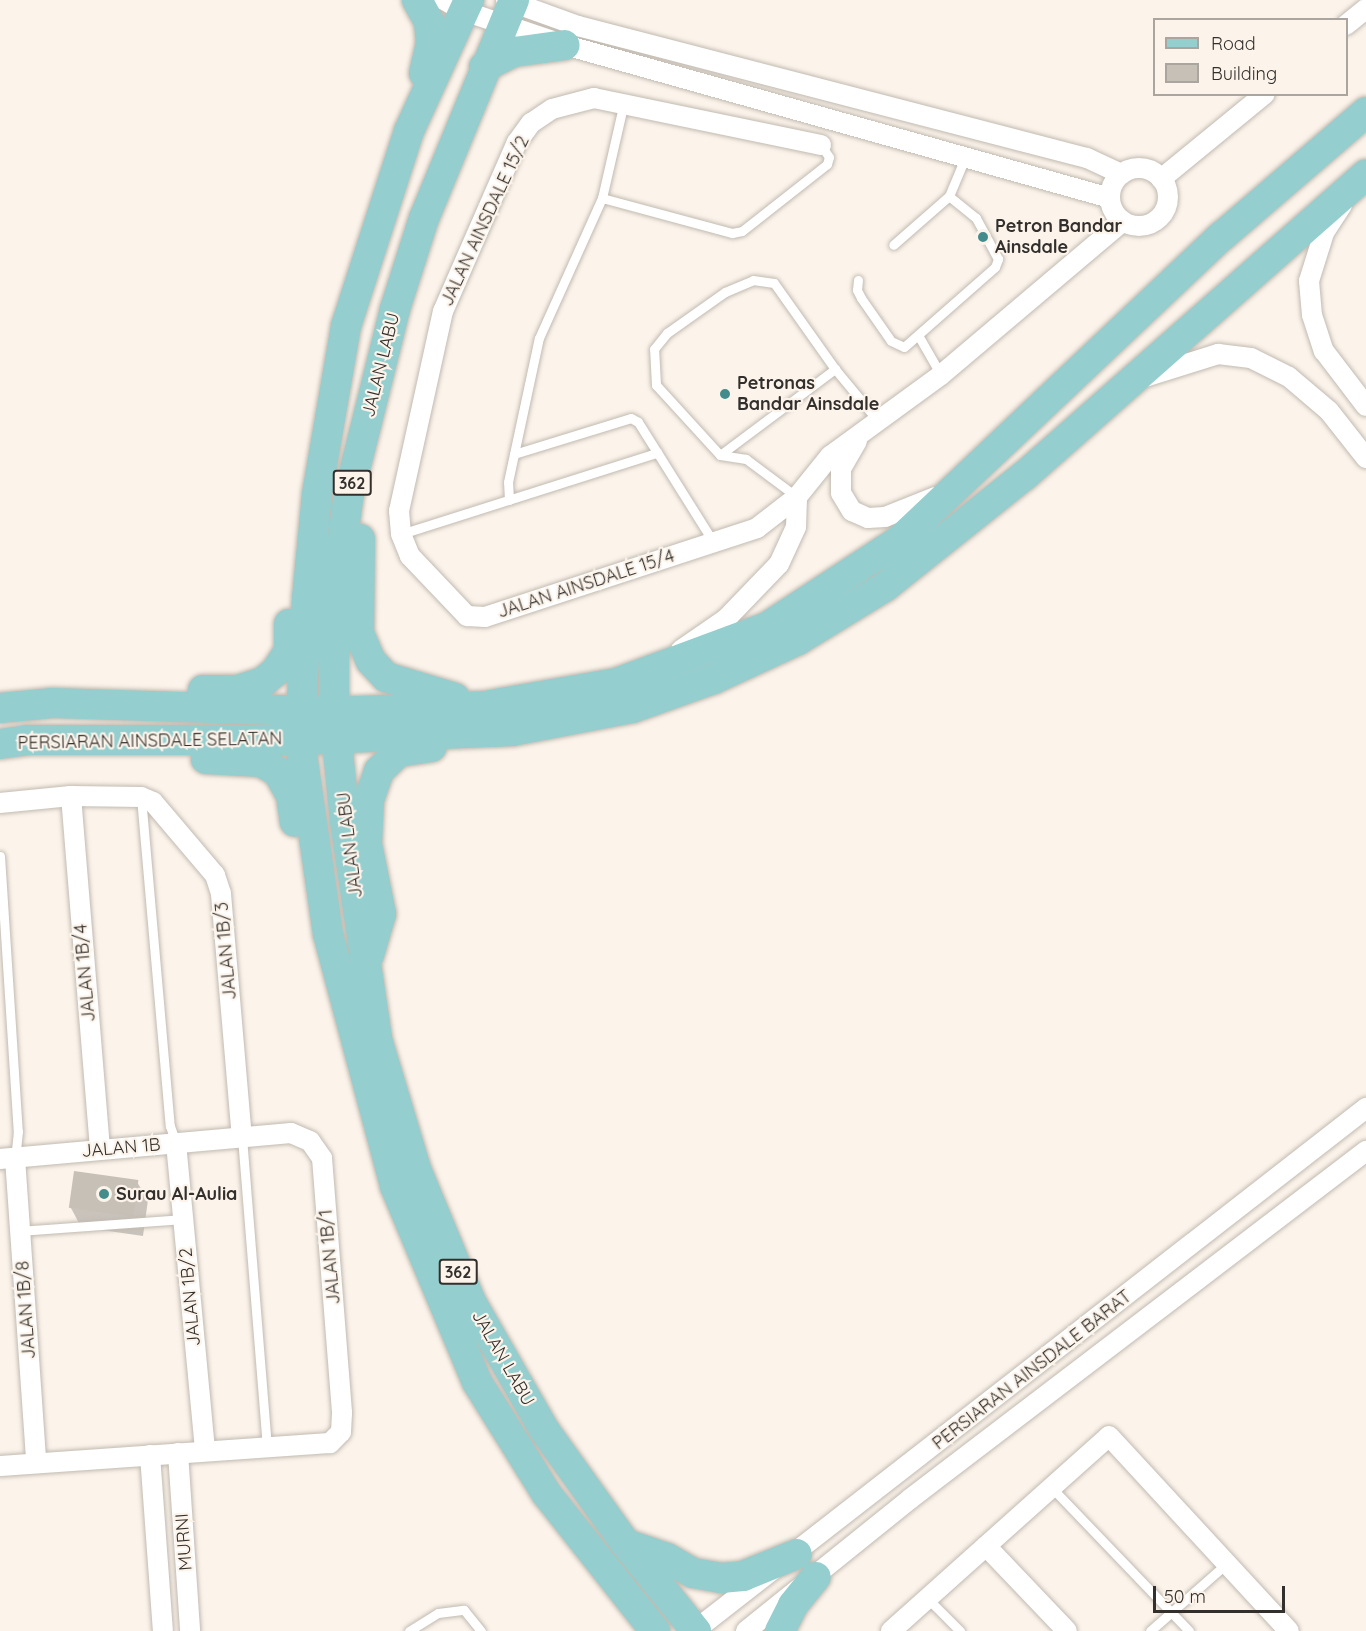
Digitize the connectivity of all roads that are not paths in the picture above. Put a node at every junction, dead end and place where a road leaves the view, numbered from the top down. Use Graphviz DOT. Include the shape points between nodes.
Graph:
graph roads {
  1 [pos="417,0"];
  2 [pos="459,4"];
  3 [pos="509,6"];
  4 [pos="1366,9"];
  5 [pos="1348,24"];
  6 [pos="565,45"];
  7 [pos="484,67"];
  8 [pos="1263,96"];
  9 [pos="624,102"];
  10 [pos="784,106"];
  11 [pos="1366,112"];
  12 [pos="409,131"];
  13 [pos="777,136"];
  14 [pos="821,145"];
  15 [pos="965,158"];
  16 [pos="1120,174"];
  17 [pos="1361,178"];
  18 [pos="1161,179"];
  19 [pos="949,196"];
  20 [pos="602,198"];
  21 [pos="1110,198"];
  22 [pos="1123,221"];
  23 [pos="894,245"];
  24 [pos="858,280"];
  25 [pos="918,335"];
  26 [pos="835,369"];
  27 [pos="942,375"];
  28 [pos="1126,384"];
  29 [pos="1366,406"];
  30 [pos="878,421"];
  31 [pos="862,434"];
  32 [pos="657,453"];
  33 [pos="514,454"];
  34 [pos="720,454"];
  35 [pos="1366,458"];
  36 [pos="963,483"];
  37 [pos="349,493"];
  38 [pos="317,494"];
  39 [pos="797,497"];
  40 [pos="509,500"];
  41 [pos="401,534"];
  42 [pos="714,543"];
  43 [pos="644,675"];
  44 [pos="88,704"];
  45 [pos="0,708"];
  46 [pos="487,719"];
  47 [pos="337,725"];
  48 [pos="300,726"];
  49 [pos="85,741"];
  50 [pos="0,744"];
  51 [pos="70,796"];
  52 [pos="141,798"];
  53 [pos="0,803"];
  54 [pos="0,856"];
  55 [pos="366,966"];
  56 [pos="338,977"];
  57 [pos="1366,1108"];
  58 [pos="242,1137"];
  59 [pos="176,1143"];
  60 [pos="100,1150"];
  61 [pos="1366,1151"];
  62 [pos="8,1158"];
  63 [pos="183,1219"];
  64 [pos="20,1232"];
  65 [pos="267,1447"];
  66 [pos="204,1451"];
  67 [pos="178,1453"];
  68 [pos="150,1455"];
  69 [pos="36,1462"];
  70 [pos="0,1466"];
  71 [pos="1052,1488"];
  72 [pos="626,1544"];
  73 [pos="986,1546"];
  74 [pos="797,1554"];
  75 [pos="186,1560"];
  76 [pos="158,1562"];
  77 [pos="1227,1563"];
  78 [pos="607,1573"];
  79 [pos="816,1577"];
  80 [pos="927,1598"];
  81 [pos="1171,1612"];
  82 [pos="163,1631"];
  83 [pos="190,1631"];
  84 [pos="409,1631"];
  85 [pos="481,1631"];
  86 [pos="636,1631"];
  87 [pos="655,1631"];
  88 [pos="695,1631"];
  89 [pos="746,1631"];
  90 [pos="780,1631"];
  91 [pos="891,1631"];
  92 [pos="960,1631"];
  93 [pos="1067,1631"];
  94 [pos="1150,1631"];
  95 [pos="1189,1631"];
  96 [pos="1289,1631"];
  1 -- 12 [label="main road" via="429,22 431,43"];
  2 -- 3 [label="street"];
  2 -- 12 [label="main road, JALAN LABU / 362"];
  3 -- 6 [label="street"];
  3 -- 7 [label="main road, JALAN LABU / 362"];
  3 -- 16 [label="street" via="1087,158"];
  4 -- 5 [label="street"];
  6 -- 7 [label="main road" via="514,52"];
  6 -- 10 [label="street"];
  7 -- 37 [label="main road, JALAN LABU / 362" via="424,218 398,298"];
  8 -- 18 [label="street"];
  9 -- 13 [label="street, JALAN AINSDALE 15/2"];
  9 -- 20 [label="lane"];
  9 -- 41 [label="street, JALAN AINSDALE 15/2" via="594,98 552,109 531,123 517,142 443,311 399,511"];
  10 -- 13 [label="street"];
  10 -- 15 [label="street"];
  11 -- 36 [label="main road" via="1213,244"];
  12 -- 38 [label="main road, JALAN LABU / 362" via="346,326"];
  13 -- 14 [label="street, JALAN AINSDALE 15/2"];
  14 -- 20 [label="lane" via="829,157 827,164 742,231 732,233"];
  15 -- 19 [label="lane"];
  15 -- 21 [label="street"];
  16 -- 18 [label="street" via="1146,169"];
  16 -- 21 [label="street"];
  17 -- 28 [label="main road"];
  17 -- 29 [label="street" via="1324,233 1309,281 1312,315 1324,351"];
  18 -- 22 [label="street" via="1167,196 1162,213 1140,226"];
  19 -- 23 [label="lane"];
  19 -- 25 [label="lane" via="976,218 998,259 995,267"];
  20 -- 33 [label="lane" via="539,338"];
  21 -- 22 [label="street"];
  22 -- 27 [label="street, JALAN AINSDALE 15/4"];
  24 -- 25 [label="lane" via="857,290 891,341 904,347"];
  25 -- 27 [label="lane"];
  26 -- 30 [label="lane"];
  26 -- 34 [label="lane"];
  26 -- 34 [label="lane" via="774,283 753,280 691,314 654,349 656,385"];
  27 -- 30 [label="street, JALAN AINSDALE 15/4"];
  28 -- 35 [label="street" via="1218,354 1251,358 1289,377 1329,411"];
  28 -- 46 [label="main road" via="1024,476 886,586 798,640 714,678 632,708 566,722"];
  30 -- 31 [label="street, JALAN AINSDALE 15/4"];
  31 -- 36 [label="street" via="841,469 841,493 852,512 868,518 904,512"];
  31 -- 39 [label="street, JALAN AINSDALE 15/4" via="830,456"];
  32 -- 33 [label="lane" via="638,422 623,418"];
  32 -- 40 [label="lane"];
  32 -- 42 [label="lane"];
  33 -- 40 [label="lane"];
  34 -- 39 [label="lane" via="746,459"];
  36 -- 43 [label="main road" via="900,540 767,627"];
  37 -- 46 [label="main road" via="360,534 359,633 371,661 386,677"];
  37 -- 47 [label="main road, JALAN LABU / 362" via="334,604"];
  38 -- 44 [label="main road" via="299,530 289,613 289,651 276,671 263,682 238,690 148,691"];
  38 -- 48 [label="main road, JALAN LABU / 362"];
  39 -- 42 [label="street, JALAN AINSDALE 15/4" via="757,528"];
  39 -- 43 [label="street" via="796,527 772,572 726,619"];
  40 -- 41 [label="lane"];
  41 -- 42 [label="street, JALAN AINSDALE 15/4" via="410,556 467,616 475,618"];
  43 -- 46 [label="main road"];
  44 -- 45 [label="main road, PERSIARAN AINSDALE SELATAN"];
  44 -- 48 [label="main road, PERSIARAN AINSDALE SELATAN"];
  46 -- 47 [label="main road"];
  46 -- 55 [label="main road" via="399,752 379,771 369,800 367,844 381,914"];
  47 -- 48 [label="main road"];
  47 -- 55 [label="main road, JALAN LABU / 362" via="345,821"];
  48 -- 49 [label="main road, PERSIARAN AINSDALE SELATAN"];
  48 -- 56 [label="main road, JALAN LABU / 362"];
  49 -- 50 [label="main road, PERSIARAN AINSDALE SELATAN" via="28,740"];
  49 -- 56 [label="main road" via="176,758 261,762 278,772 291,795 318,938"];
  51 -- 52 [label="street"];
  51 -- 53 [label="street"];
  51 -- 60 [label="street, JALAN 1B/4"];
  52 -- 58 [label="street, JALAN 1B/3" via="163,809 215,875 221,894"];
  52 -- 59 [label="lane" via="170,1126"];
  54 -- 62 [label="lane" via="18,1131"];
  55 -- 72 [label="main road, JALAN LABU / 362" via="377,1039 416,1169 471,1302 545,1431"];
  56 -- 78 [label="main road, JALAN LABU / 362" via="395,1186 477,1382 546,1493"];
  57 -- 74 [label="street, PERSIARAN AINSDALE BARAT"];
  58 -- 59 [label="street, JALAN 1B"];
  58 -- 65 [label="lane"];
  58 -- 65 [label="street, JALAN 1B/1" via="291,1133 310,1141 322,1158 341,1432 330,1443"];
  59 -- 60 [label="street, JALAN 1B"];
  59 -- 63 [label="street, JALAN 1B/2"];
  60 -- 62 [label="street, JALAN 1B"];
  61 -- 79 [label="street, PERSIARAN AINSDALE BARAT" via="910,1499"];
  62 -- 64 [label="street, JALAN 1B/8"];
  63 -- 64 [label="lane"];
  63 -- 66 [label="street, JALAN 1B/2"];
  64 -- 69 [label="street, JALAN 1B/8"];
  65 -- 66 [label="street"];
  66 -- 67 [label="street"];
  67 -- 68 [label="street"];
  67 -- 75 [label="street, MURNI"];
  68 -- 69 [label="street"];
  68 -- 76 [label="street, MURNI"];
  69 -- 70 [label="street"];
  71 -- 73 [label="street"];
  71 -- 77 [label="street" via="1109,1436"];
  71 -- 81 [label="lane"];
  72 -- 74 [label="main road" via="667,1558 693,1573 721,1578 744,1576"];
  72 -- 88 [label="main road, JALAN LABU / 362"];
  73 -- 80 [label="street"];
  73 -- 93 [label="street"];
  74 -- 88 [label="street, PERSIARAN AINSDALE BARAT"];
  75 -- 76 [label="street"];
  75 -- 83 [label="street, MURNI"];
  76 -- 82 [label="street, MURNI"];
  77 -- 81 [label="lane"];
  77 -- 96 [label="street"];
  78 -- 86 [label="main road"];
  78 -- 87 [label="main road, JALAN LABU / 362"];
  79 -- 89 [label="street, PERSIARAN AINSDALE BARAT"];
  79 -- 90 [label="main road" via="793,1605"];
  80 -- 91 [label="street"];
  80 -- 92 [label="lane"];
  81 -- 94 [label="lane"];
  81 -- 95 [label="lane"];
  84 -- 85 [label="lane" via="438,1613 464,1610"];
}
